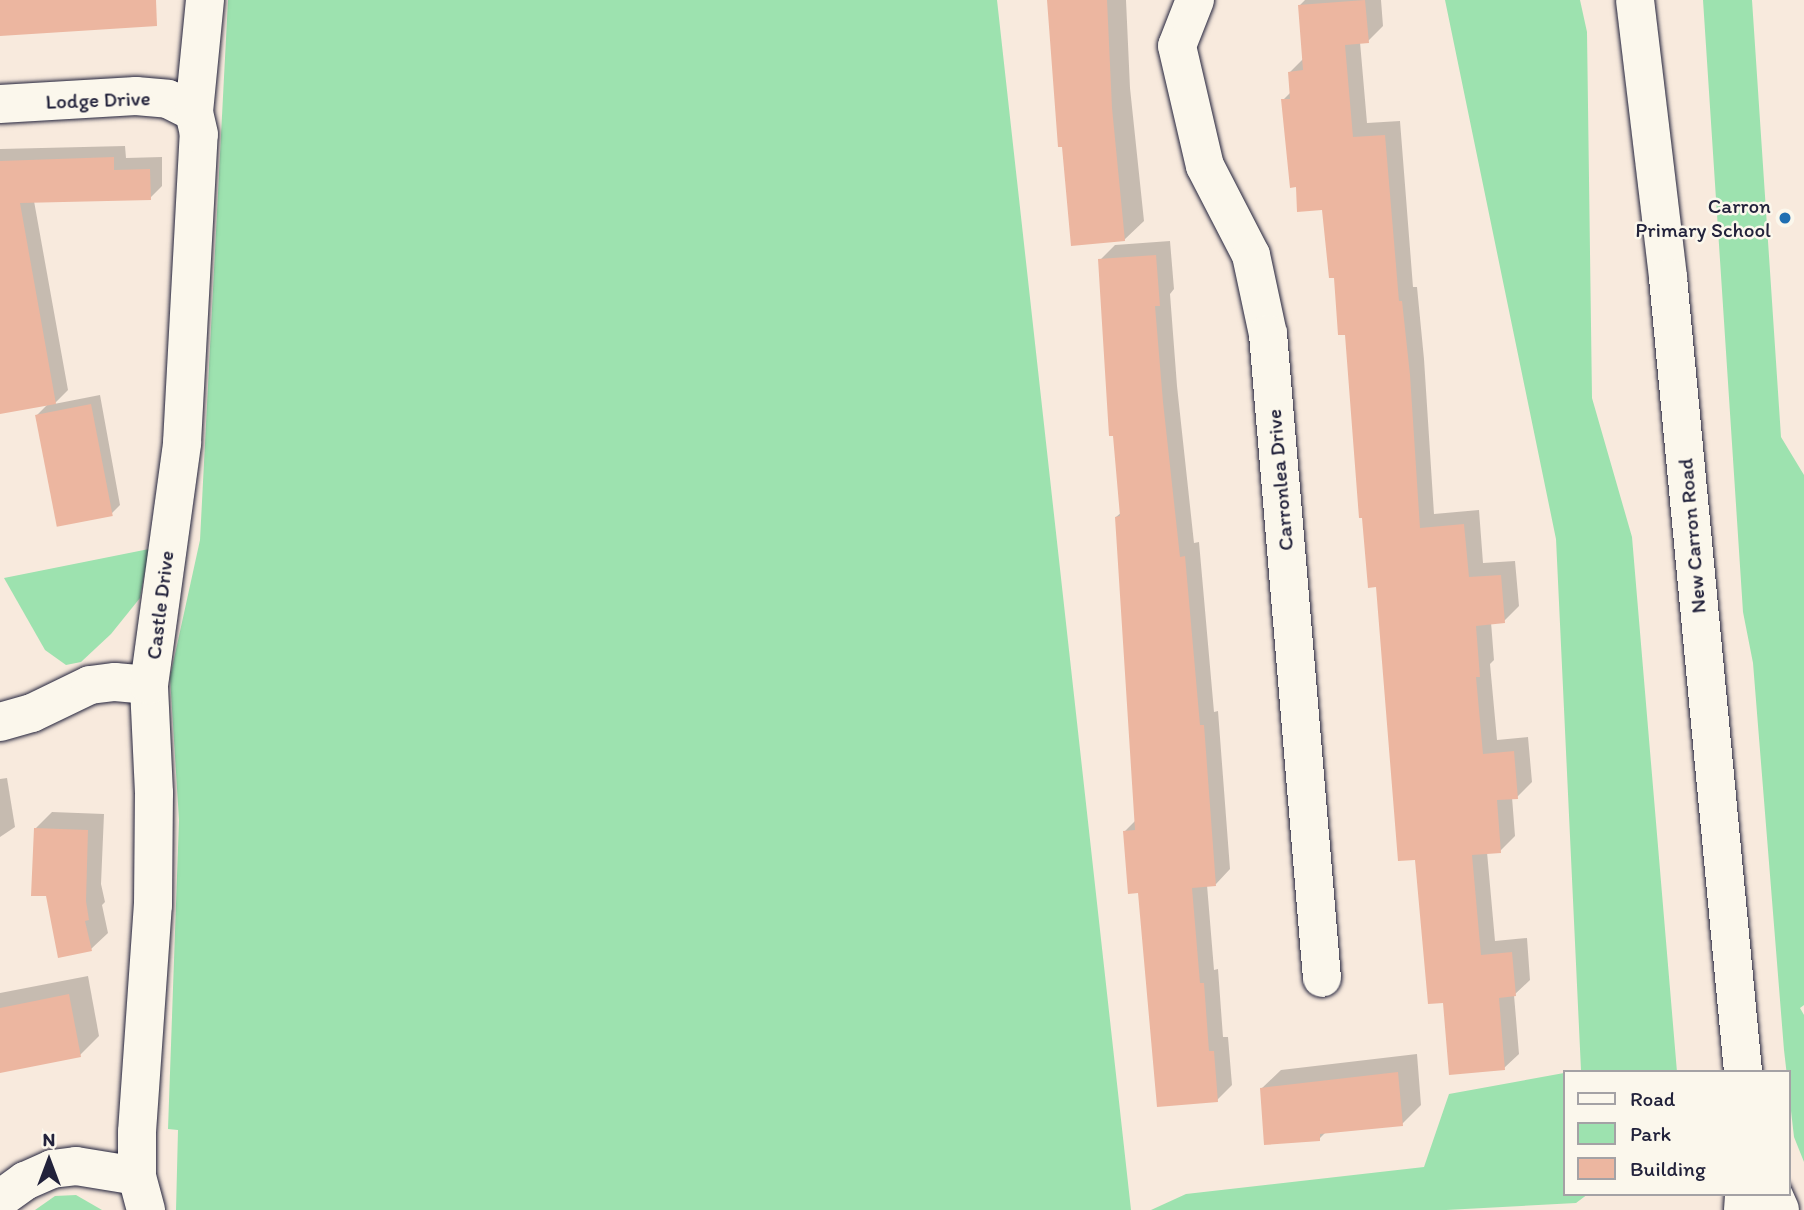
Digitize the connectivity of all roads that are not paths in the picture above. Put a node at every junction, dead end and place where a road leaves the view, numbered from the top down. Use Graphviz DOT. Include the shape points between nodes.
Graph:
graph roads {
  1 [pos="205,0"];
  2 [pos="1195,0"];
  3 [pos="1635,0"];
  4 [pos="0,104"];
  5 [pos="194,112"];
  6 [pos="149,685"];
  7 [pos="0,722"];
  8 [pos="1322,978"];
  9 [pos="1743,1070"];
  10 [pos="142,1193"];
  11 [pos="0,1199"];
  1 -- 5 [label="street, Castle Drive"];
  2 -- 8 [label="street, Carronlea Drive" via="1177,46 1206,166 1251,255 1268,334"];
  3 -- 9 [label="street, New Carron Road" via="1669,292"];
  4 -- 5 [label="street, Lodge Drive" via="136,96 168,99"];
  5 -- 6 [label="street, Castle Drive" via="199,134 181,443"];
  6 -- 7 [label="street" via="90,685 32,713"];
  6 -- 10 [label="street, Castle Drive" via="155,793 153,905 138,1132"];
  10 -- 11 [label="street" via="76,1166 52,1169"];
}
